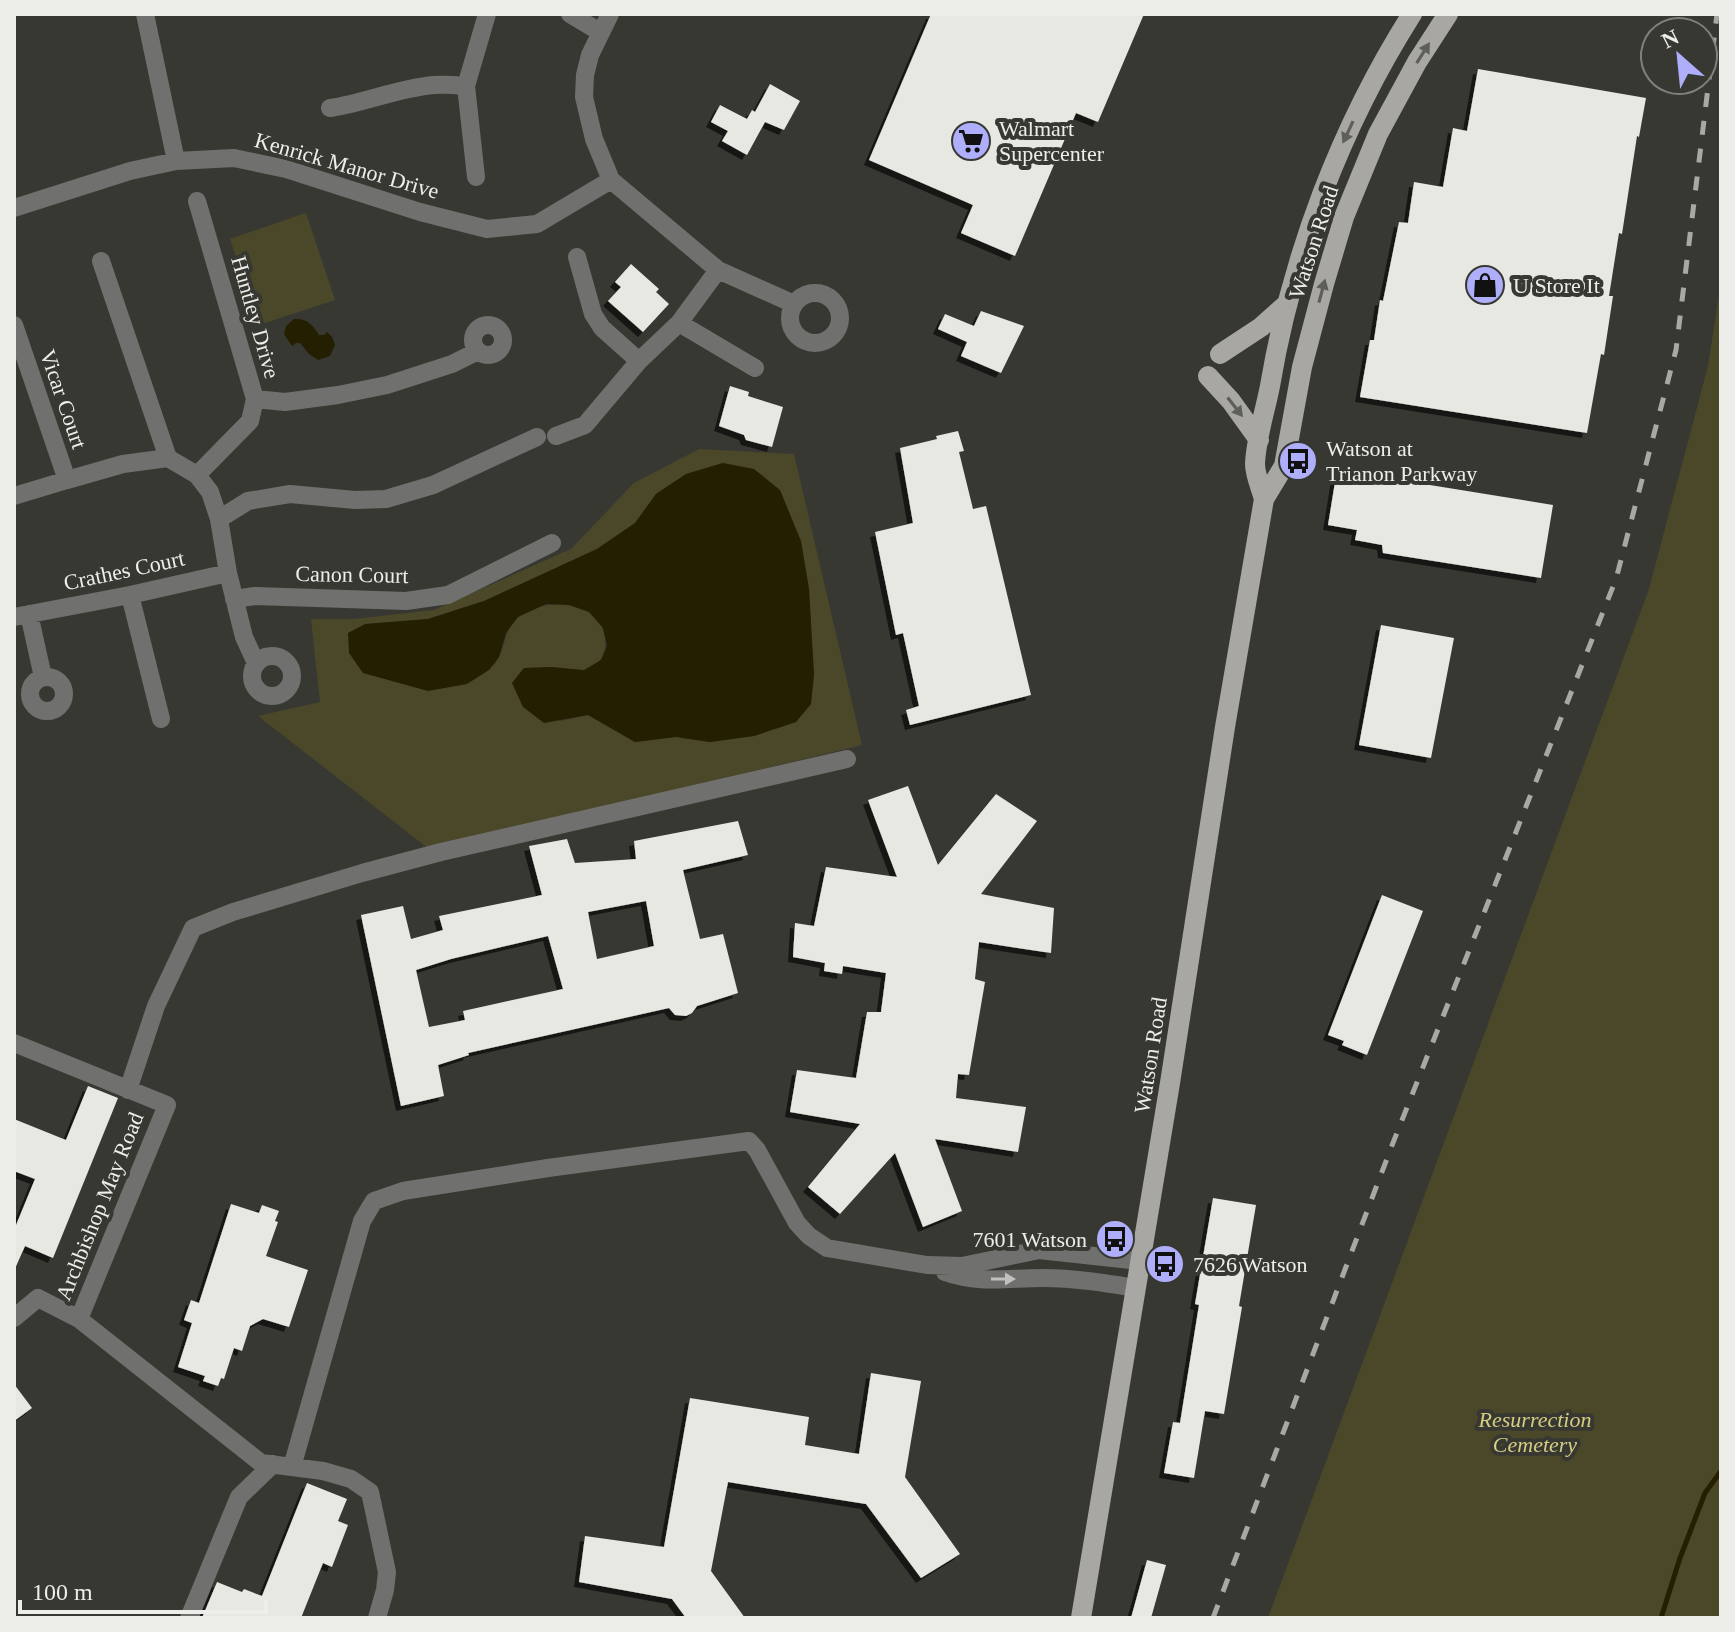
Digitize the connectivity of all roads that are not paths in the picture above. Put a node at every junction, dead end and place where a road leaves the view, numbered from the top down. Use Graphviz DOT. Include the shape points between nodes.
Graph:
graph roads {
  1 [pos="145,14"];
  2 [pos="487,14"];
  3 [pos="570,14"];
  4 [pos="610,14"];
  5 [pos="1412,14"];
  6 [pos="1448,14"];
  7 [pos="600,32"];
  8 [pos="466,86"];
  9 [pos="330,108"];
  10 [pos="176,161"];
  11 [pos="476,177"];
  12 [pos="611,180"];
  13 [pos="197,201"];
  14 [pos="14,208"];
  15 [pos="577,257"];
  16 [pos="101,261"];
  17 [pos="718,270"];
  18 [pos="1288,303"];
  19 [pos="794,304"];
  20 [pos="679,323"];
  21 [pos="14,325"];
  22 [pos="478,351"];
  23 [pos="1220,354"];
  24 [pos="639,361"];
  25 [pos="755,368"];
  26 [pos="1208,376"];
  27 [pos="255,399"];
  28 [pos="1259,440"];
  29 [pos="168,458"];
  30 [pos="197,475"];
  31 [pos="67,480"];
  32 [pos="14,496"];
  33 [pos="1264,499"];
  34 [pos="219,519"];
  35 [pos="552,543"];
  36 [pos="228,573"];
  37 [pos="130,595"];
  38 [pos="234,599"];
  39 [pos="21,616"];
  40 [pos="256,663"];
  41 [pos="43,677"];
  42 [pos="161,719"];
  43 [pos="847,759"];
  44 [pos="14,1043"];
  45 [pos="128,1090"];
  46 [pos="1140,1261"];
  47 [pos="927,1265"];
  48 [pos="1136,1288"];
  49 [pos="14,1318"];
  50 [pos="79,1319"];
  51 [pos="282,1466"];
  52 [pos="189,1618"];
  53 [pos="377,1618"];
  54 [pos="1081,1618"];
  1 -- 10 [label="street"];
  2 -- 8 [label="street"];
  3 -- 7 [label="street"];
  4 -- 7 [label="street"];
  5 -- 18 [label="main road, Watson Road, one-way" via="1342,146"];
  33 -- 6 [label="main road, Watson Road, one-way" via="1284,466 1302,367 1344,217 1378,134"];
  7 -- 12 [label="street" via="587,65 584,97"];
  8 -- 9 [label="street" via="435,85"];
  8 -- 11 [label="street"];
  10 -- 12 [label="street, Kenrick Manor Drive" via="234,158 286,169 487,229 537,224"];
  10 -- 14 [label="street, Kenrick Manor Drive"];
  12 -- 17 [label="street"];
  13 -- 27 [label="street, Huntley Drive"];
  15 -- 24 [label="street" via="593,314"];
  16 -- 29 [label="street"];
  17 -- 19 [label="street"];
  17 -- 20 [label="street"];
  18 -- 23 [label="main road"];
  18 -- 28 [label="main road, Watson Road"];
  20 -- 24 [label="street"];
  20 -- 25 [label="street"];
  21 -- 31 [label="street, Vicar Court"];
  22 -- 27 [label="street" via="387,385 285,402"];
  24 -- 34 [label="street" via="585,425 433,485 386,499 290,494 248,501"];
  26 -- 28 [label="main road, one-way"];
  27 -- 30 [label="street, Huntley Drive" via="250,421"];
  28 -- 33 [label="main road, Watson Road" via="1255,466"];
  29 -- 30 [label="street"];
  29 -- 31 [label="street, Vicar Court"];
  30 -- 34 [label="street" via="210,492"];
  31 -- 32 [label="street"];
  33 -- 46 [label="main road, Watson Road"];
  34 -- 36 [label="street"];
  35 -- 38 [label="street, Canon Court" via="448,595 406,601"];
  36 -- 37 [label="street, Crathes Court"];
  36 -- 38 [label="street"];
  37 -- 39 [label="street, Crathes Court"];
  37 -- 42 [label="street"];
  38 -- 40 [label="street"];
  39 -- 41 [label="street, Crathes Court"];
  43 -- 45 [label="street" via="423,857 193,928 156,1006"];
  44 -- 45 [label="street, Archbishop May Road"];
  45 -- 50 [label="street, Archbishop May Road" via="167,1105"];
  46 -- 47 [label="street" via="1039,1250 962,1266"];
  46 -- 48 [label="main road, Watson Road"];
  47 -- 48 [label="street, one-way" via="963,1278 1044,1278"];
  47 -- 51 [label="street" via="819,1243 797,1223 749,1141 403,1191 374,1201 362,1221"];
  48 -- 54 [label="main road, Watson Road"];
  49 -- 50 [label="street, Archbishop May Road" via="38,1298"];
  50 -- 51 [label="street" via="261,1463"];
  51 -- 52 [label="street" via="239,1497"];
  51 -- 53 [label="street" via="351,1479 370,1492 387,1572"];
}
